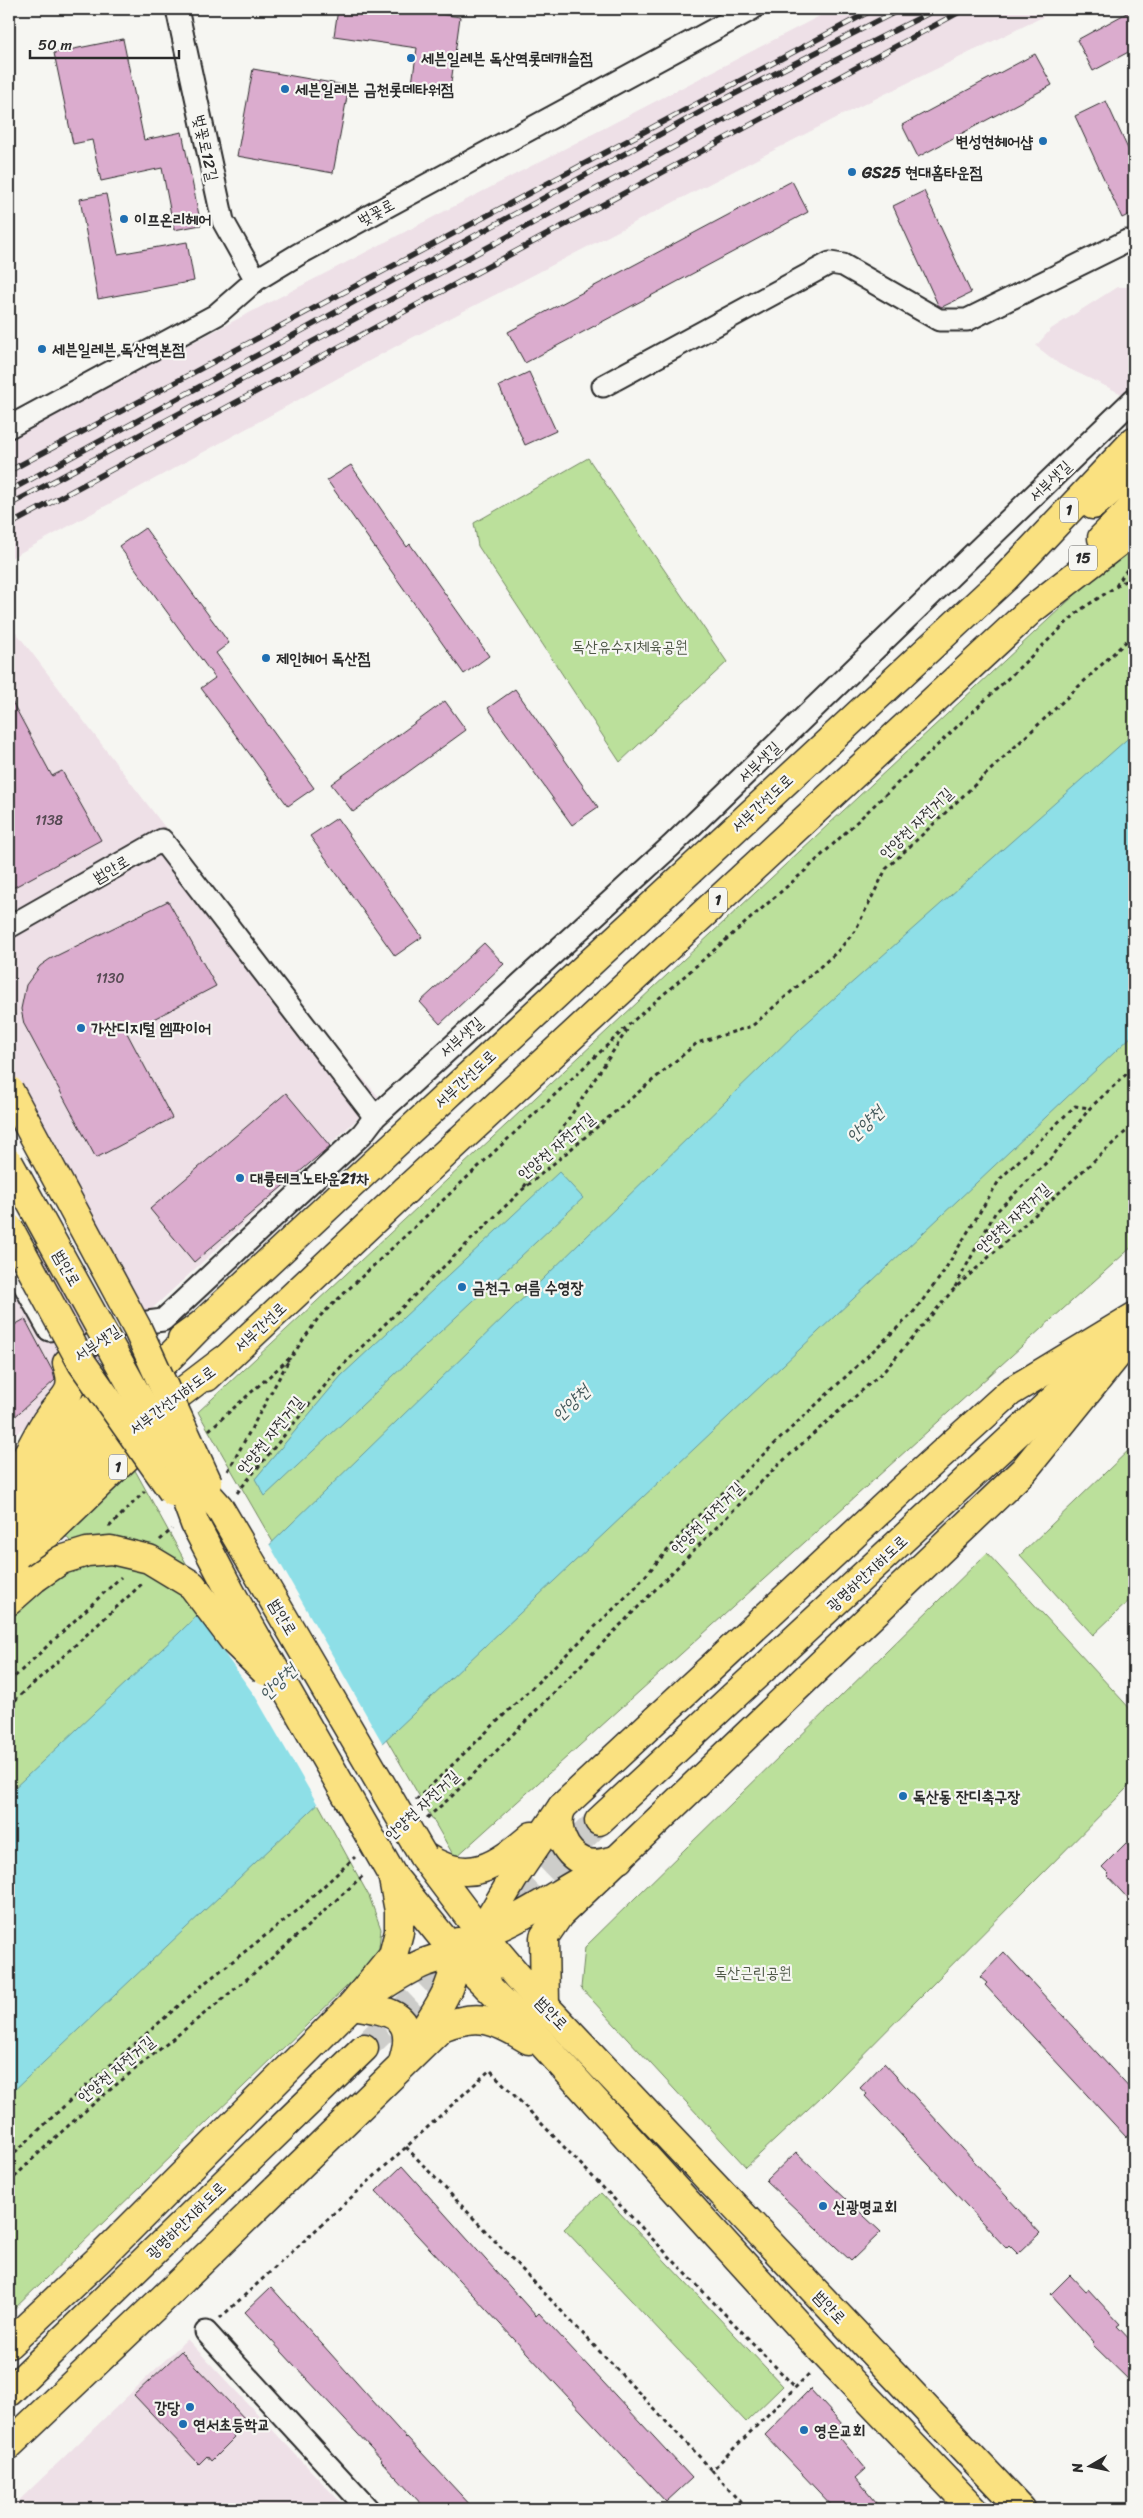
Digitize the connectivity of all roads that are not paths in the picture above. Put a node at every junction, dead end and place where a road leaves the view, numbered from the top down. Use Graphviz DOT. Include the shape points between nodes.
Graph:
graph roads {
  1 [pos="177,9"];
  2 [pos="752,9"];
  3 [pos="1134,241"];
  4 [pos="256,280"];
  5 [pos="603,386"];
  6 [pos="1134,399"];
  7 [pos="9,427"];
  8 [pos="1134,441"];
  9 [pos="1134,471"];
  10 [pos="1134,506"];
  11 [pos="1134,530"];
  12 [pos="1005,578"];
  13 [pos="1031,610"];
  14 [pos="9,927"];
  15 [pos="9,1090"];
  16 [pos="375,1116"];
  17 [pos="9,1127"];
  18 [pos="9,1163"];
  19 [pos="9,1206"];
  20 [pos="9,1228"];
  21 [pos="9,1258"];
  22 [pos="1134,1317"];
  23 [pos="201,1325"];
  24 [pos="1134,1325"];
  25 [pos="117,1326"];
  26 [pos="1134,1334"];
  27 [pos="76,1356"];
  28 [pos="224,1360"];
  29 [pos="168,1451"];
  30 [pos="13,1478"];
  31 [pos="226,1502"];
  32 [pos="9,1511"];
  33 [pos="184,1526"];
  34 [pos="9,1541"];
  35 [pos="22,1574"];
  36 [pos="9,1601"];
  37 [pos="286,1691"];
  38 [pos="556,1813"];
  39 [pos="599,1821"];
  40 [pos="423,1856"];
  41 [pos="619,1859"];
  42 [pos="381,1872"];
  43 [pos="416,1906"];
  44 [pos="469,1930"];
  45 [pos="470,1958"];
  46 [pos="512,1969"];
  47 [pos="352,2005"];
  48 [pos="545,2006"];
  49 [pos="364,2048"];
  50 [pos="546,2050"];
  51 [pos="403,2063"];
  52 [pos="206,2332"];
  53 [pos="9,2344"];
  54 [pos="9,2392"];
  55 [pos="9,2445"];
  56 [pos="368,2509"];
  57 [pos="972,2509"];
  58 [pos="1021,2509"];
  1 -- 4 [label="street, 벚꽃로12길" via="223,221"];
  2 -- 4 [label="street, 벚꽃로"];
  3 -- 5 [label="street" via="1127,241 967,320 939,320 843,265 830,263"];
  4 -- 7 [label="street, 벚꽃로" via="216,315"];
  6 -- 16 [label="street, 서부샛길" via="671,846"];
  8 -- 12 [label="main road, 서부간선도로 / 1"];
  9 -- 12 [label="main road, 15"];
  10 -- 13 [label="main road, 15"];
  11 -- 13 [label="main road, 1"];
  12 -- 23 [label="main road, 서부간선도로 / 1"];
  13 -- 28 [label="main road, 서부간선로 / 1"];
  14 -- 16 [label="street, 범안로" via="162,840"];
  15 -- 31 [label="main road, bridge" via="138,1328"];
  16 -- 25 [label="street, 서부샛길" via="362,1134 163,1320"];
  17 -- 25 [label="street"];
  18 -- 29 [label="main road, 범안로, bridge"];
  19 -- 27 [label="street"];
  20 -- 33 [label="main road, bridge" via="82,1363"];
  21 -- 27 [label="street"];
  22 -- 38 [label="main road" via="1010,1392"];
  23 -- 30 [label="main road, 1" via="92,1407"];
  23 -- 32 [label="main road, 서부간선지하도로" via="93,1434"];
  24 -- 39 [label="main road, 광명하안지하도로"];
  25 -- 27 [label="street, 서부샛길"];
  26 -- 41 [label="main road" via="1024,1470"];
  27 -- 30 [label="main road" via="69,1394 48,1418"];
  28 -- 34 [label="main road, 서부간선지하도로" via="110,1447"];
  28 -- 35 [label="main road, 서부간선로 / 1" via="119,1466"];
  29 -- 31 [label="main road, 범안로, bridge"];
  29 -- 33 [label="main road, 범안로, bridge"];
  31 -- 40 [label="main road, 범안로, bridge"];
  33 -- 37 [label="main road, 범안로, bridge" via="231,1593"];
  35 -- 36 [label="main road"];
  35 -- 37 [label="main road, bridge" via="87,1552 111,1550 149,1559 192,1585 235,1642"];
  37 -- 42 [label="main road, 범안로, bridge"];
  38 -- 40 [label="main road" via="493,1866 462,1871 442,1868"];
  38 -- 41 [label="main road" via="563,1841 571,1851 589,1863"];
  38 -- 44 [label="main road"];
  40 -- 44 [label="main road, 범안로" via="453,1896"];
  41 -- 44 [label="main road" via="519,1916"];
  41 -- 48 [label="main road" via="559,1915 544,1937"];
  42 -- 43 [label="main road, 범안로"];
  42 -- 47 [label="main road" via="399,1911 399,1932 393,1954"];
  43 -- 44 [label="main road"];
  43 -- 45 [label="main road, 범안로"];
  44 -- 45 [label="main road"];
  44 -- 46 [label="main road, 범안로"];
  45 -- 46 [label="main road"];
  45 -- 47 [label="main road" via="446,1955 420,1963"];
  45 -- 50 [label="main road, 범안로" via="488,1987"];
  45 -- 51 [label="main road" via="454,1976"];
  46 -- 48 [label="main road, 범안로"];
  47 -- 51 [label="main road" via="383,2010 400,2020 407,2030 409,2044"];
  47 -- 53 [label="main road"];
  48 -- 58 [label="main road, 범안로"];
  49 -- 54 [label="main road, 광명하안지하도로"];
  50 -- 51 [label="main road" via="505,2026 476,2018 462,2019 442,2027"];
  50 -- 57 [label="main road, 범안로"];
  51 -- 55 [label="main road"];
  52 -- 56 [label="street"];
}
